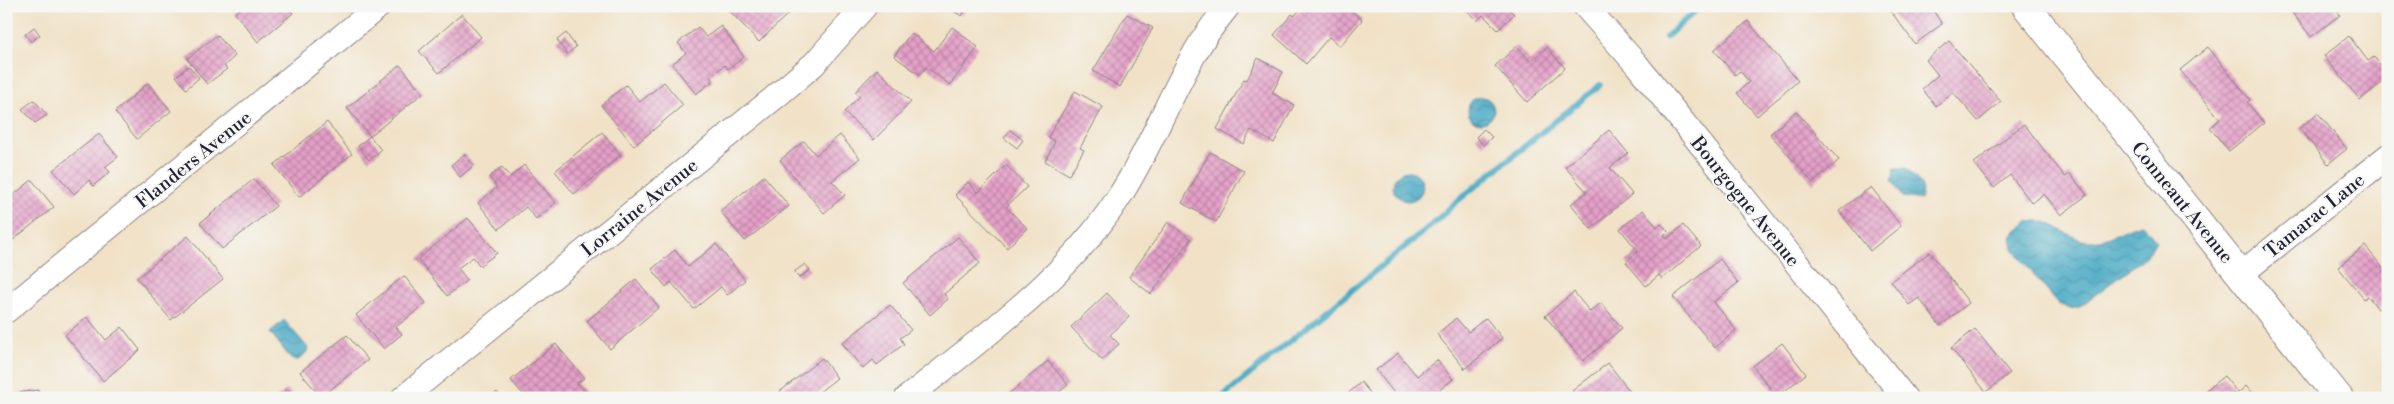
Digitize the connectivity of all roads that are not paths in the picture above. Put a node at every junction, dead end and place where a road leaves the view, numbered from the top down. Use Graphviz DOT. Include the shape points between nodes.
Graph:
graph roads {
  1 [pos="379,6"];
  2 [pos="865,6"];
  3 [pos="1228,6"];
  4 [pos="1584,6"];
  5 [pos="2026,6"];
  6 [pos="2388,156"];
  7 [pos="2241,274"];
  8 [pos="6,311"];
  9 [pos="403,398"];
  10 [pos="907,398"];
  11 [pos="1905,398"];
  12 [pos="2340,398"];
  1 -- 8 [label="street, Flanders Avenue"];
  2 -- 9 [label="street, Lorraine Avenue" via="814,64 774,98"];
  3 -- 10 [label="street" via="1200,45 1146,153 1094,232 1062,268 1015,311"];
  4 -- 11 [label="street, Bourgogne Avenue" via="1642,72"];
  5 -- 7 [label="street, Conneaut Avenue"];
  6 -- 7 [label="street, Tamarac Lane"];
  7 -- 12 [label="street, Conneaut Avenue"];
}
